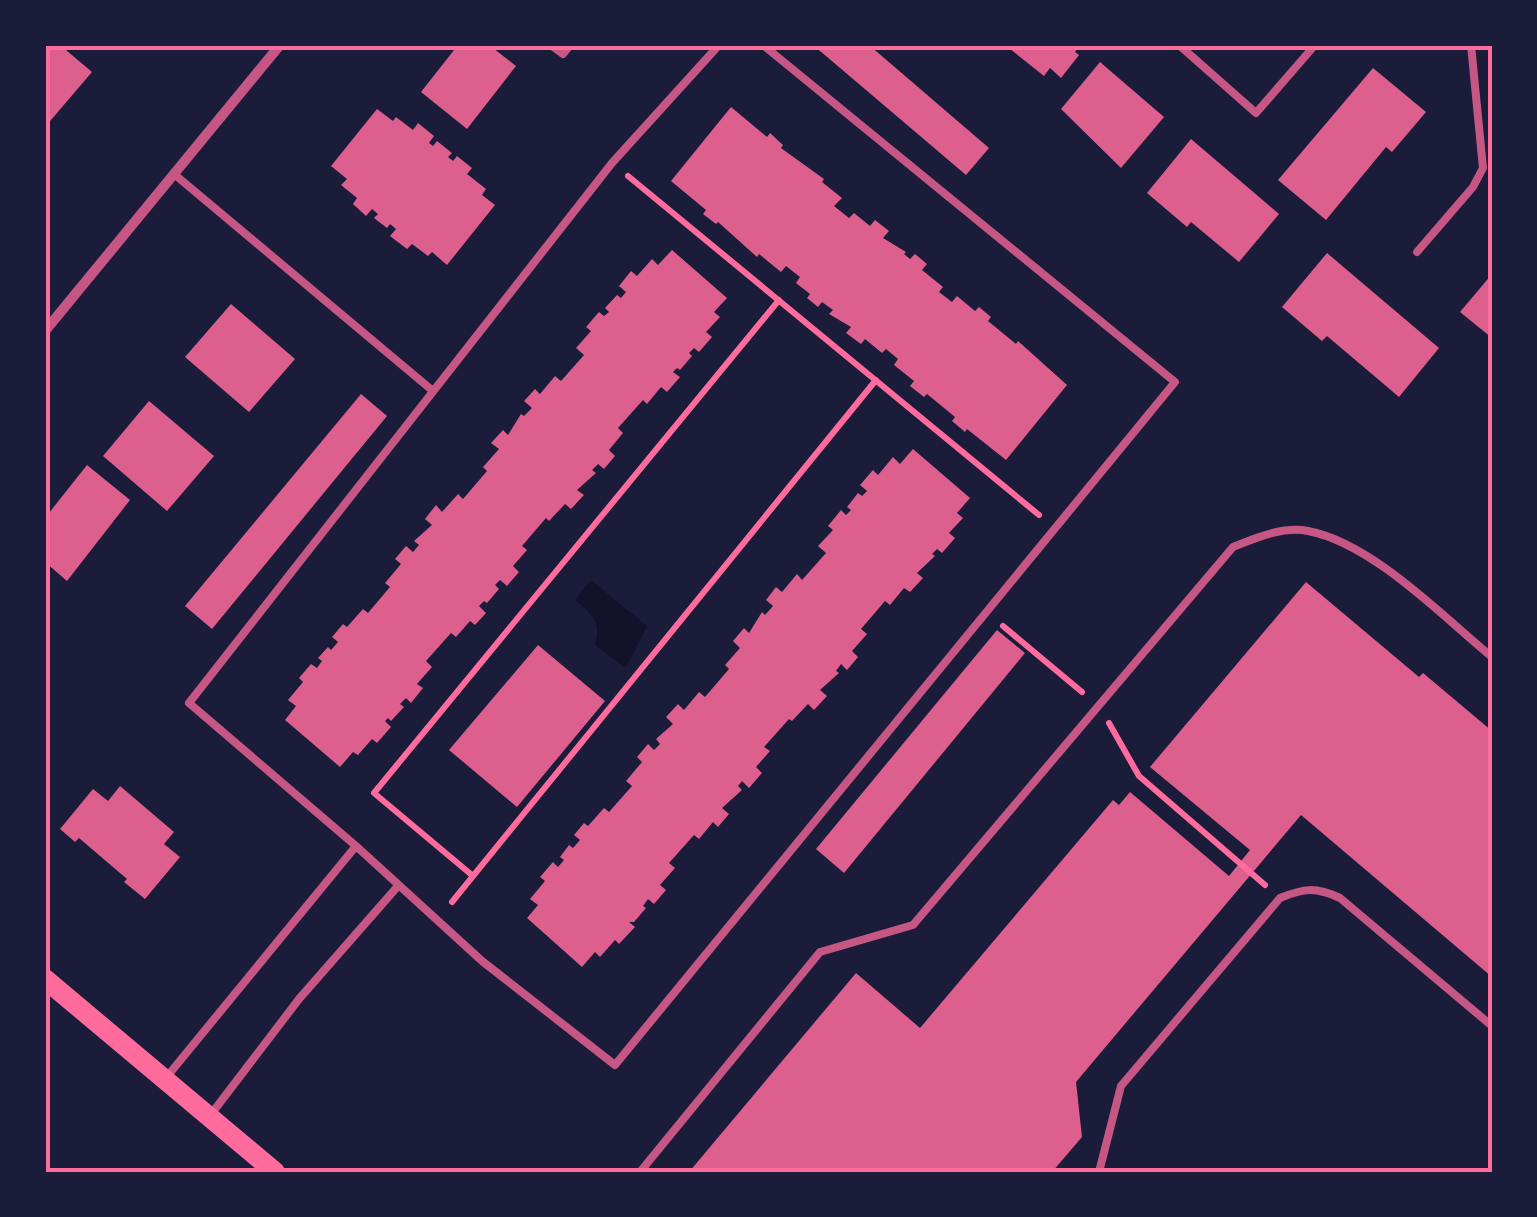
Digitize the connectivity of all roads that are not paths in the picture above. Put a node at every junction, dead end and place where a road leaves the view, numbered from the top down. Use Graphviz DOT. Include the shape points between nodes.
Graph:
graph roads {
  1 [pos="280,45"];
  2 [pos="552,45"];
  3 [pos="570,45"];
  4 [pos="719,45"];
  5 [pos="763,45"];
  6 [pos="1178,45"];
  7 [pos="1315,45"];
  8 [pos="1472,45"];
  9 [pos="174,174"];
  10 [pos="1417,252"];
  11 [pos="45,331"];
  12 [pos="433,391"];
  13 [pos="1492,657"];
  14 [pos="356,846"];
  15 [pos="398,886"];
  16 [pos="45,979"];
  17 [pos="1492,1026"];
  18 [pos="165,1079"];
  19 [pos="209,1117"];
  20 [pos="275,1172"];
  21 [pos="640,1172"];
  22 [pos="1099,1172"];
  1 -- 9 [label="street"];
  2 -- 3 [label="lane" via="563,54"];
  4 -- 12 [label="lane" via="612,163"];
  5 -- 15 [label="lane" via="1176,382 615,1064"];
  6 -- 7 [label="lane" via="1256,113"];
  8 -- 10 [label="lane" via="1483,168"];
  9 -- 11 [label="street"];
  9 -- 12 [label="lane"];
  12 -- 14 [label="lane" via="189,704"];
  13 -- 21 [label="lane" via="1349,544 1305,530 1233,547 913,925 820,952"];
  14 -- 15 [label="lane"];
  14 -- 18 [label="lane"];
  15 -- 19 [label="lane" via="299,999"];
  16 -- 18 [label="main road"];
  17 -- 22 [label="lane" via="1340,898 1302,888 1280,898 1121,1086"];
  18 -- 19 [label="main road"];
  19 -- 20 [label="main road"];
}
